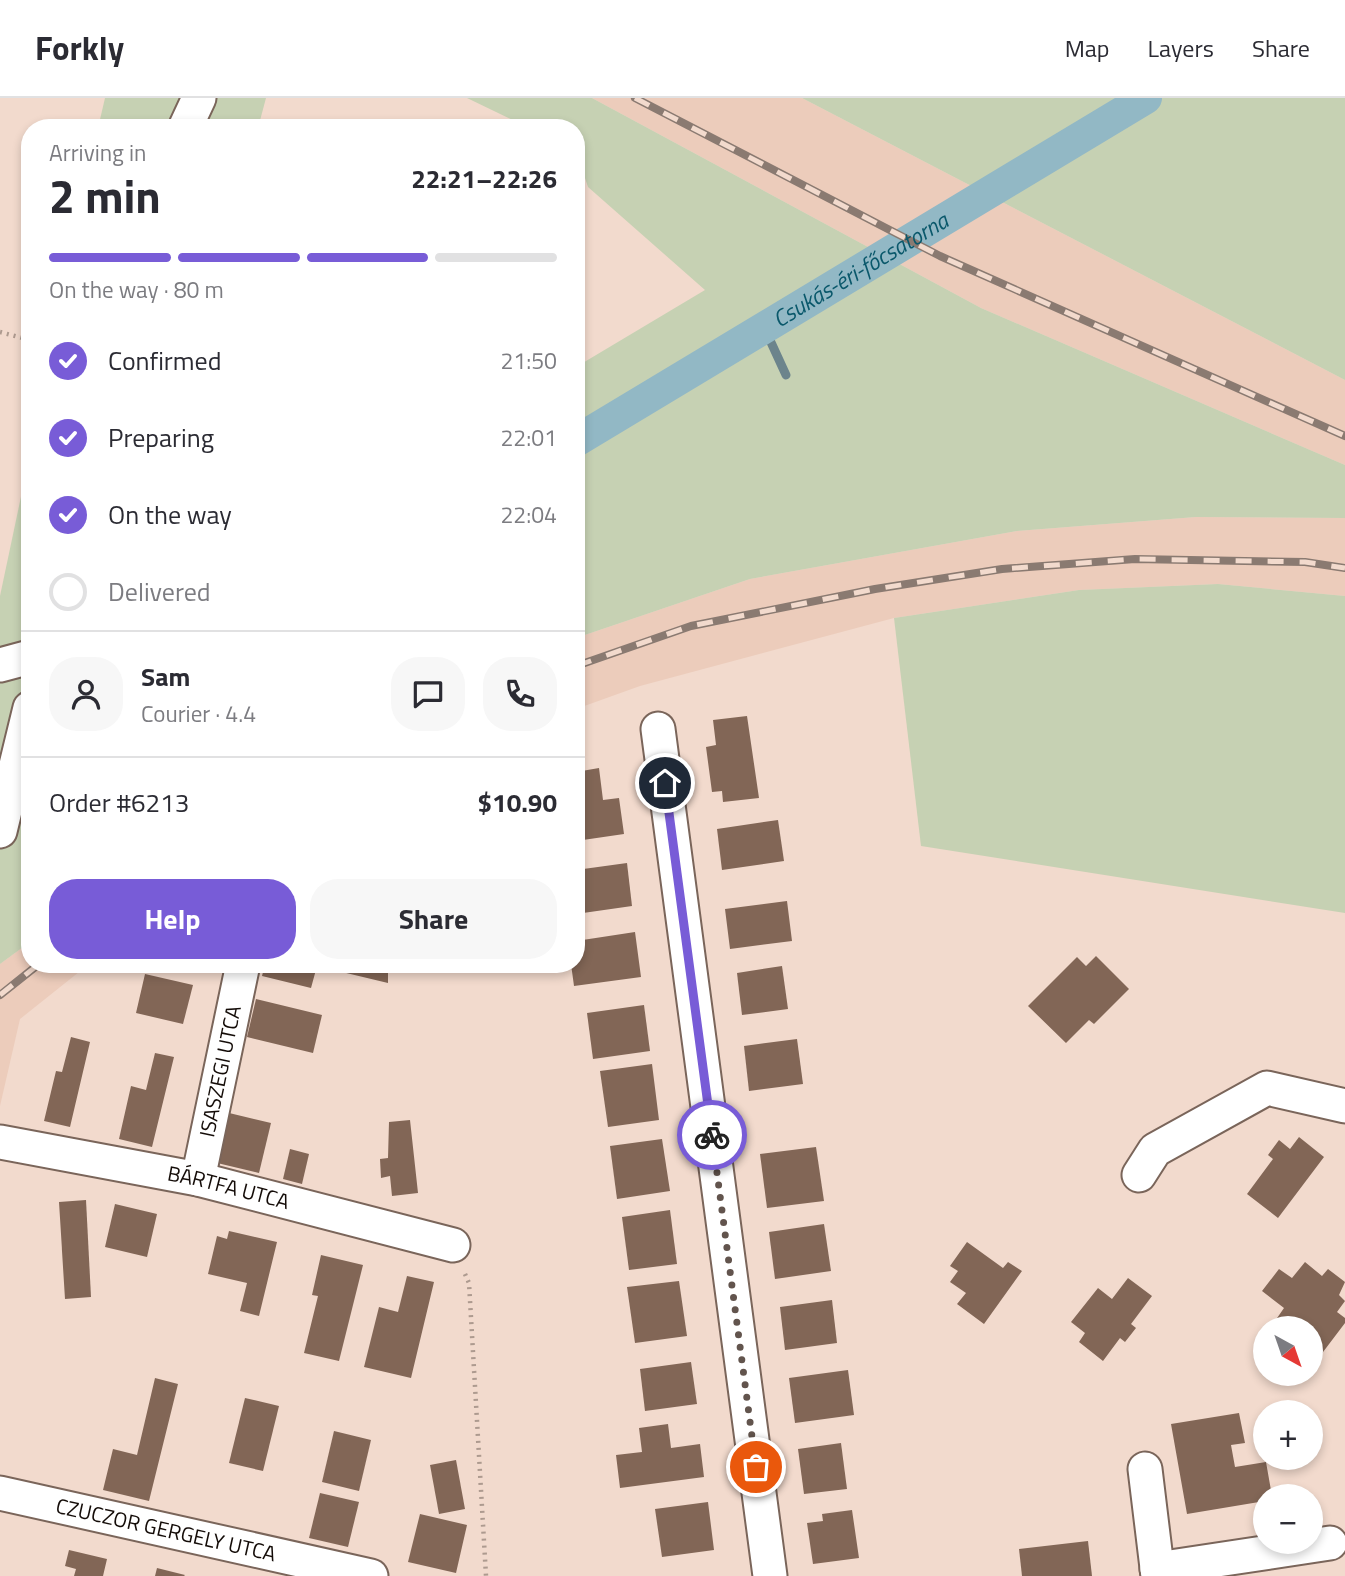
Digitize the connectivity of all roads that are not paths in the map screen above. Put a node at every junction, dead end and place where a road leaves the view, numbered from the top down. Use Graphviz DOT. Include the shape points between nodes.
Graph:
graph roads {
  1 [pos="199,98"];
  2 [pos="189,119"];
  3 [pos="21,660"];
  4 [pos="0,666"];
  5 [pos="658,729"];
  6 [pos="21,744"];
  7 [pos="0,829"];
  8 [pos="241,973"];
  9 [pos="1345,1106"];
  10 [pos="0,1142"];
  11 [pos="1139,1175"];
  12 [pos="198,1179"];
  13 [pos="453,1245"];
  14 [pos="1145,1469"];
  15 [pos="0,1493"];
  16 [pos="1330,1543"];
  17 [pos="1158,1572"];
  18 [pos="371,1576"];
  19 [pos="770,1576"];
  1 -- 2 [label="street"];
  3 -- 4 [label="street"];
  5 -- 19 [label="street"];
  6 -- 7 [label="street"];
  8 -- 12 [label="street, ISASZEGI UTCA"];
  9 -- 11 [label="street" via="1267,1088 1155,1150"];
  10 -- 12 [label="street, BÁRTFA UTCA"];
  12 -- 13 [label="street, BÁRTFA UTCA"];
  14 -- 17 [label="street"];
  15 -- 18 [label="street, CZUCZOR GERGELY UTCA"];
  16 -- 17 [label="street"];
}
